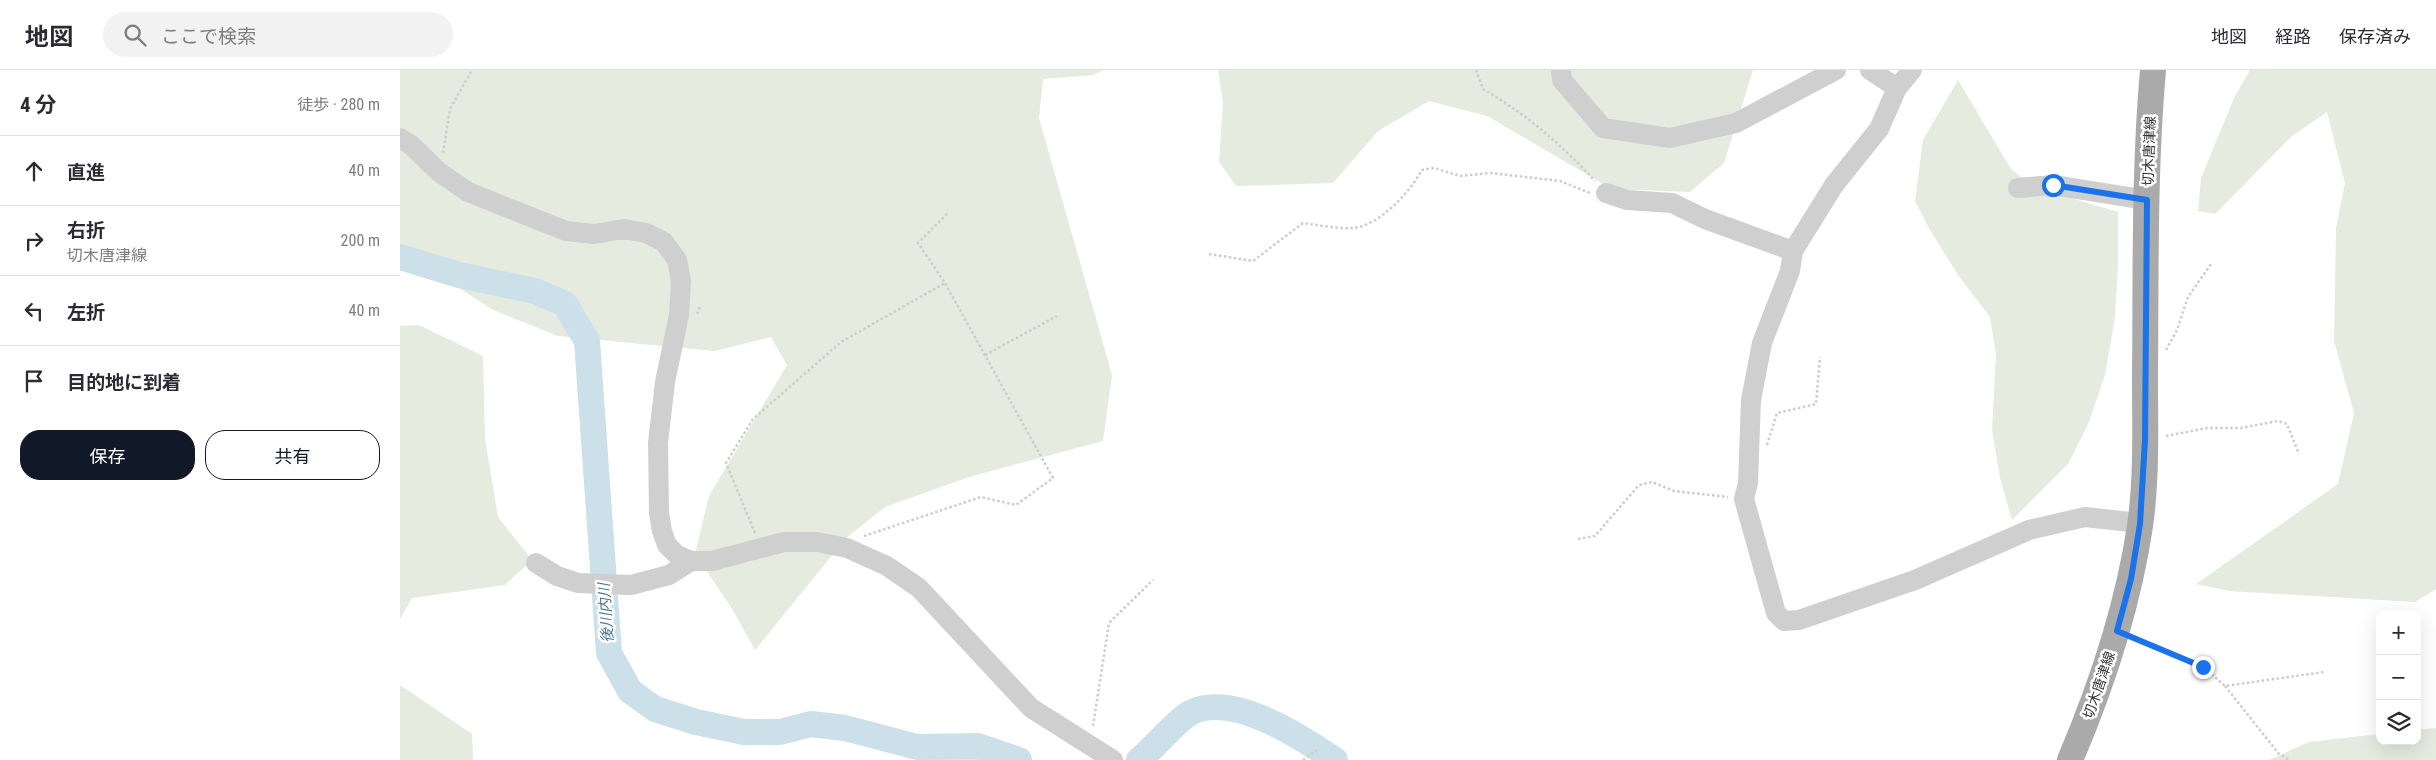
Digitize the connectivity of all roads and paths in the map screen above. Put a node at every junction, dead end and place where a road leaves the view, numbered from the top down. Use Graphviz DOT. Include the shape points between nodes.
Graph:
graph roads {
  1 [pos="472,70"];
  2 [pos="1476,70"];
  3 [pos="1561,70"];
  4 [pos="1836,70"];
  5 [pos="1870,70"];
  6 [pos="1912,70"];
  7 [pos="2153,70"];
  8 [pos="1897,88"];
  9 [pos="400,138"];
  10 [pos="440,172"];
  11 [pos="2018,188"];
  12 [pos="1606,193"];
  13 [pos="2147,200"];
  14 [pos="949,212"];
  15 [pos="1793,251"];
  16 [pos="1209,254"];
  17 [pos="2210,264"];
  18 [pos="945,283"];
  19 [pos="1057,316"];
  20 [pos="985,355"];
  21 [pos="1820,357"];
  22 [pos="2145,361"];
  23 [pos="2145,440"];
  24 [pos="1766,450"];
  25 [pos="2299,454"];
  26 [pos="1744,499"];
  27 [pos="2140,524"];
  28 [pos="1578,539"];
  29 [pos="761,548"];
  30 [pos="846,548"];
  31 [pos="691,561"];
  32 [pos="536,563"];
  33 [pos="1153,580"];
  34 [pos="2117,631"];
  35 [pos="2324,672"];
  36 [pos="2225,686"];
  37 [pos="1317,750"];
  38 [pos="1100,752"];
  39 [pos="1303,760"];
  40 [pos="2070,760"];
  41 [pos="2290,760"];
  1 -- 10 [label="path" via="450,109"];
  2 -- 12 [label="path" via="1483,89 1519,111 1566,149"];
  3 -- 4 [label="street" via="1562,80 1603,128 1670,138 1736,123"];
  5 -- 8 [label="street"];
  6 -- 8 [label="street"];
  7 -- 13 [label="main road, 切木唐津線"];
  8 -- 15 [label="street" via="1879,129 1834,185"];
  9 -- 10 [label="street" via="411,144"];
  10 -- 31 [label="street" via="468,192 566,231 646,233 664,242 677,260 681,281 679,315 665,382 658,443 658,513 667,545 677,555"];
  11 -- 13 [label="street" via="2053,185"];
  12 -- 15 [label="street" via="1626,200 1672,203 1705,219"];
  12 -- 16 [label="path" via="1596,195 1560,181 1491,173 1460,176 1434,168 1422,170 1413,186 1373,223 1354,228 1303,223 1254,261"];
  13 -- 22 [label="main road, 切木唐津線"];
  14 -- 18 [label="path" via="918,243"];
  15 -- 26 [label="street" via="1790,270 1762,344 1751,400 1748,483"];
  17 -- 22 [label="path" via="2188,297 2177,330 2164,352"];
  18 -- 20 [label="path"];
  18 -- 29 [label="path" via="841,342 753,419 726,463"];
  19 -- 20 [label="path"];
  20 -- 30 [label="path" via="1053,478 1016,505 982,497 857,539"];
  21 -- 24 [label="path" via="1816,404 1777,412"];
  22 -- 23 [label="main road, 切木唐津線"];
  23 -- 25 [label="path" via="2207,428 2241,428 2278,421 2287,424"];
  23 -- 27 [label="main road, 切木唐津線"];
  26 -- 27 [label="street" via="1776,613 1784,621 1799,620 1915,580 2029,530 2085,517"];
  26 -- 28 [label="path" via="1674,491 1652,482 1639,485 1595,536"];
  27 -- 34 [label="main road, 切木唐津線" via="2131,579"];
  29 -- 30 [label="street" via="784,542 817,542"];
  29 -- 31 [label="street" via="712,561"];
  30 -- 38 [label="street" via="887,566 919,588 1031,708"];
  31 -- 32 [label="street" via="669,575 631,585 586,584 556,576"];
  33 -- 38 [label="path" via="1109,623"];
  34 -- 36 [label="path" via="2203,667"];
  34 -- 40 [label="main road, 切木唐津線"];
  35 -- 36 [label="path"];
  36 -- 41 [label="path" via="2279,754"];
  37 -- 39 [label="path"];
}
